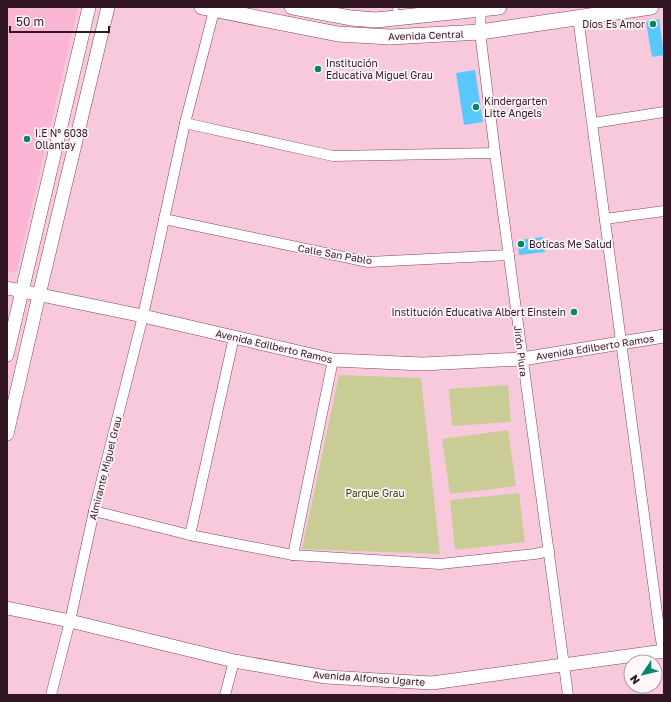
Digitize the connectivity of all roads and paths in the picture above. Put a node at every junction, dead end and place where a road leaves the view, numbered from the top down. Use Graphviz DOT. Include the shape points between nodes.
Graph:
graph roads {
  1 [pos="89,7"];
  2 [pos="108,7"];
  3 [pos="292,7"];
  4 [pos="499,7"];
  5 [pos="651,7"];
  6 [pos="210,8"];
  7 [pos="481,8"];
  8 [pos="396,12"];
  9 [pos="578,17"];
  10 [pos="480,32"];
  11 [pos="664,112"];
  12 [pos="185,123"];
  13 [pos="592,123"];
  14 [pos="56,145"];
  15 [pos="74,151"];
  16 [pos="495,153"];
  17 [pos="664,211"];
  18 [pos="164,219"];
  19 [pos="605,220"];
  20 [pos="509,255"];
  21 [pos="7,288"];
  22 [pos="21,291"];
  23 [pos="39,295"];
  24 [pos="143,316"];
  25 [pos="664,336"];
  26 [pos="234,337"];
  27 [pos="621,342"];
  28 [pos="7,355"];
  29 [pos="522,359"];
  30 [pos="333,360"];
  31 [pos="12,390"];
  32 [pos="7,434"];
  33 [pos="94,511"];
  34 [pos="190,535"];
  35 [pos="549,551"];
  36 [pos="293,555"];
  37 [pos="7,608"];
  38 [pos="70,621"];
  39 [pos="663,651"];
  40 [pos="234,661"];
  41 [pos="564,665"];
  42 [pos="51,695"];
  43 [pos="225,695"];
  44 [pos="568,695"];
  1 -- 14 [label="street"];
  2 -- 15 [label="street"];
  3 -- 8 [label="main road, Avenida Central" via="376,20"];
  4 -- 7 [label="main road, Avenida Central"];
  5 -- 9 [label="main road, Avenida Central"];
  6 -- 10 [label="main road, Avenida Central" via="338,34 390,37"];
  6 -- 12 [label="street, Almirante Miguel Grau"];
  7 -- 8 [label="main road, Avenida Central"];
  7 -- 10 [label="street, Jirón Piura"];
  9 -- 10 [label="main road, Avenida Central"];
  9 -- 13 [label="street"];
  10 -- 16 [label="street, Jirón Piura"];
  11 -- 13 [label="street"];
  12 -- 16 [label="street" via="334,156"];
  12 -- 18 [label="street, Almirante Miguel Grau"];
  13 -- 19 [label="street"];
  14 -- 15 [label="street"];
  14 -- 22 [label="street"];
  15 -- 23 [label="street"];
  16 -- 20 [label="street, Jirón Piura"];
  17 -- 19 [label="street"];
  18 -- 20 [label="street, Calle San Pablo" via="368,262"];
  18 -- 24 [label="street, Almirante Miguel Grau"];
  19 -- 27 [label="street"];
  20 -- 29 [label="street, Jirón Piura"];
  21 -- 22 [label="street, Avenida Edilberto Ramos"];
  22 -- 23 [label="street, Avenida Edilberto Ramos"];
  22 -- 28 [label="street"];
  23 -- 24 [label="street, Avenida Edilberto Ramos"];
  23 -- 31 [label="street"];
  24 -- 26 [label="street, Avenida Edilberto Ramos"];
  24 -- 33 [label="street, Almirante Miguel Grau"];
  25 -- 27 [label="street, Avenida Edilberto Ramos"];
  26 -- 30 [label="street, Avenida Edilberto Ramos"];
  26 -- 34 [label="street"];
  27 -- 29 [label="street, Avenida Edilberto Ramos"];
  27 -- 39 [label="street"];
  29 -- 30 [label="street, Avenida Edilberto Ramos" via="423,364"];
  29 -- 35 [label="street, Jirón Piura"];
  30 -- 36 [label="street"];
  31 -- 32 [label="street"];
  33 -- 34 [label="street"];
  33 -- 38 [label="street, Almirante Miguel Grau"];
  34 -- 36 [label="street"];
  35 -- 36 [label="street" via="440,564"];
  35 -- 41 [label="street, Jirón Piura"];
  37 -- 38 [label="street, Avenida Alfonso Ugarte"];
  38 -- 40 [label="street, Avenida Alfonso Ugarte"];
  38 -- 42 [label="street, Almirante Miguel Grau"];
  39 -- 41 [label="street, Avenida Alfonso Ugarte"];
  40 -- 41 [label="street, Avenida Alfonso Ugarte" via="326,677 432,683"];
  40 -- 43 [label="street"];
  41 -- 44 [label="street, Jirón Piura"];
}
